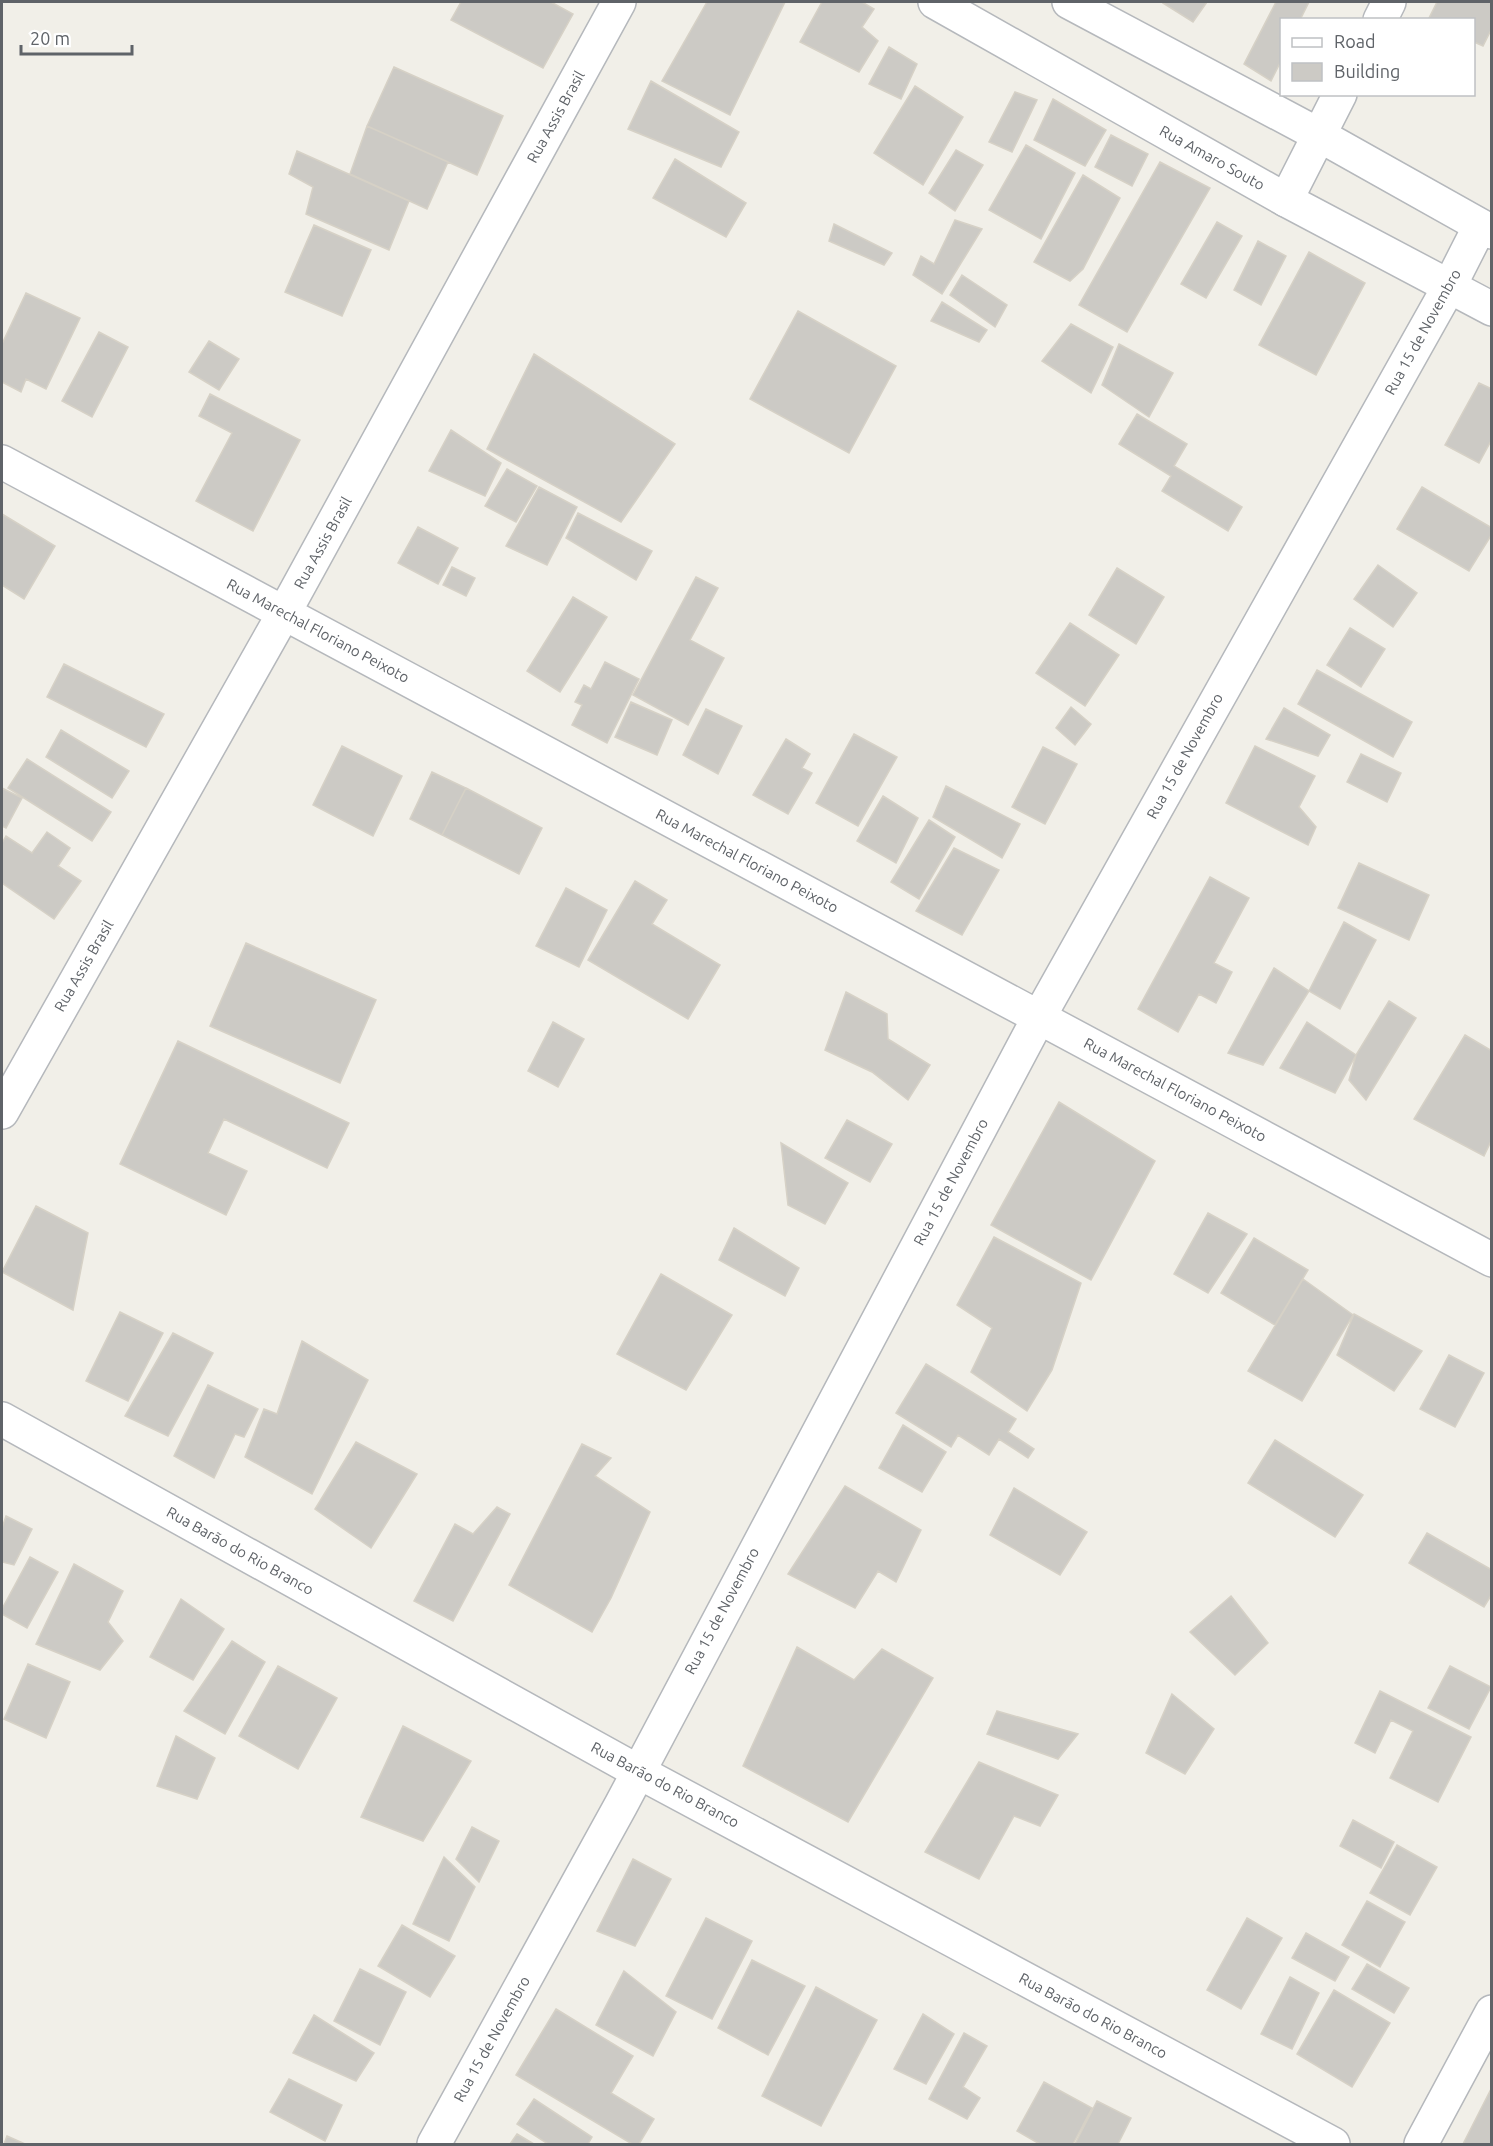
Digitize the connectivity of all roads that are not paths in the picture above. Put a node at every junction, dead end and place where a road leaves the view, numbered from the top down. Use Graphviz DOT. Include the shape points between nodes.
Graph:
graph roads {
  1 [pos="619,2"];
  2 [pos="935,2"];
  3 [pos="1069,2"];
  4 [pos="1389,2"];
  5 [pos="1381,18"];
  6 [pos="1339,96"];
  7 [pos="1319,135"];
  8 [pos="1286,200"];
  9 [pos="1486,229"];
  10 [pos="1450,285"];
  11 [pos="1491,309"];
  12 [pos="2,462"];
  13 [pos="284,613"];
  14 [pos="1038,1017"];
  15 [pos="2,1112"];
  16 [pos="1491,1260"];
  17 [pos="2,1419"];
  18 [pos="637,1771"];
  19 [pos="1491,2012"];
  20 [pos="434,2145"];
  21 [pos="1333,2145"];
  22 [pos="1421,2145"];
  1 -- 13 [label="street, Rua Assis Brasil"];
  2 -- 8 [label="street, Rua Amaro Souto"];
  3 -- 7 [label="street"];
  4 -- 5 [label="street"];
  6 -- 7 [label="street"];
  7 -- 8 [label="street"];
  7 -- 9 [label="street"];
  8 -- 10 [label="street, Rua Amaro Souto"];
  9 -- 10 [label="street, Rua 15 de Novembro"];
  10 -- 11 [label="street, Rua Amaro Souto"];
  10 -- 14 [label="street, Rua 15 de Novembro"];
  12 -- 13 [label="street, Rua Marechal Floriano Peixoto"];
  13 -- 14 [label="street, Rua Marechal Floriano Peixoto"];
  13 -- 15 [label="street, Rua Assis Brasil"];
  14 -- 16 [label="street, Rua Marechal Floriano Peixoto"];
  14 -- 18 [label="street, Rua 15 de Novembro"];
  17 -- 18 [label="street, Rua Barão do Rio Branco"];
  18 -- 20 [label="street, Rua 15 de Novembro"];
  18 -- 21 [label="street, Rua Barão do Rio Branco"];
  19 -- 22 [label="street"];
}
